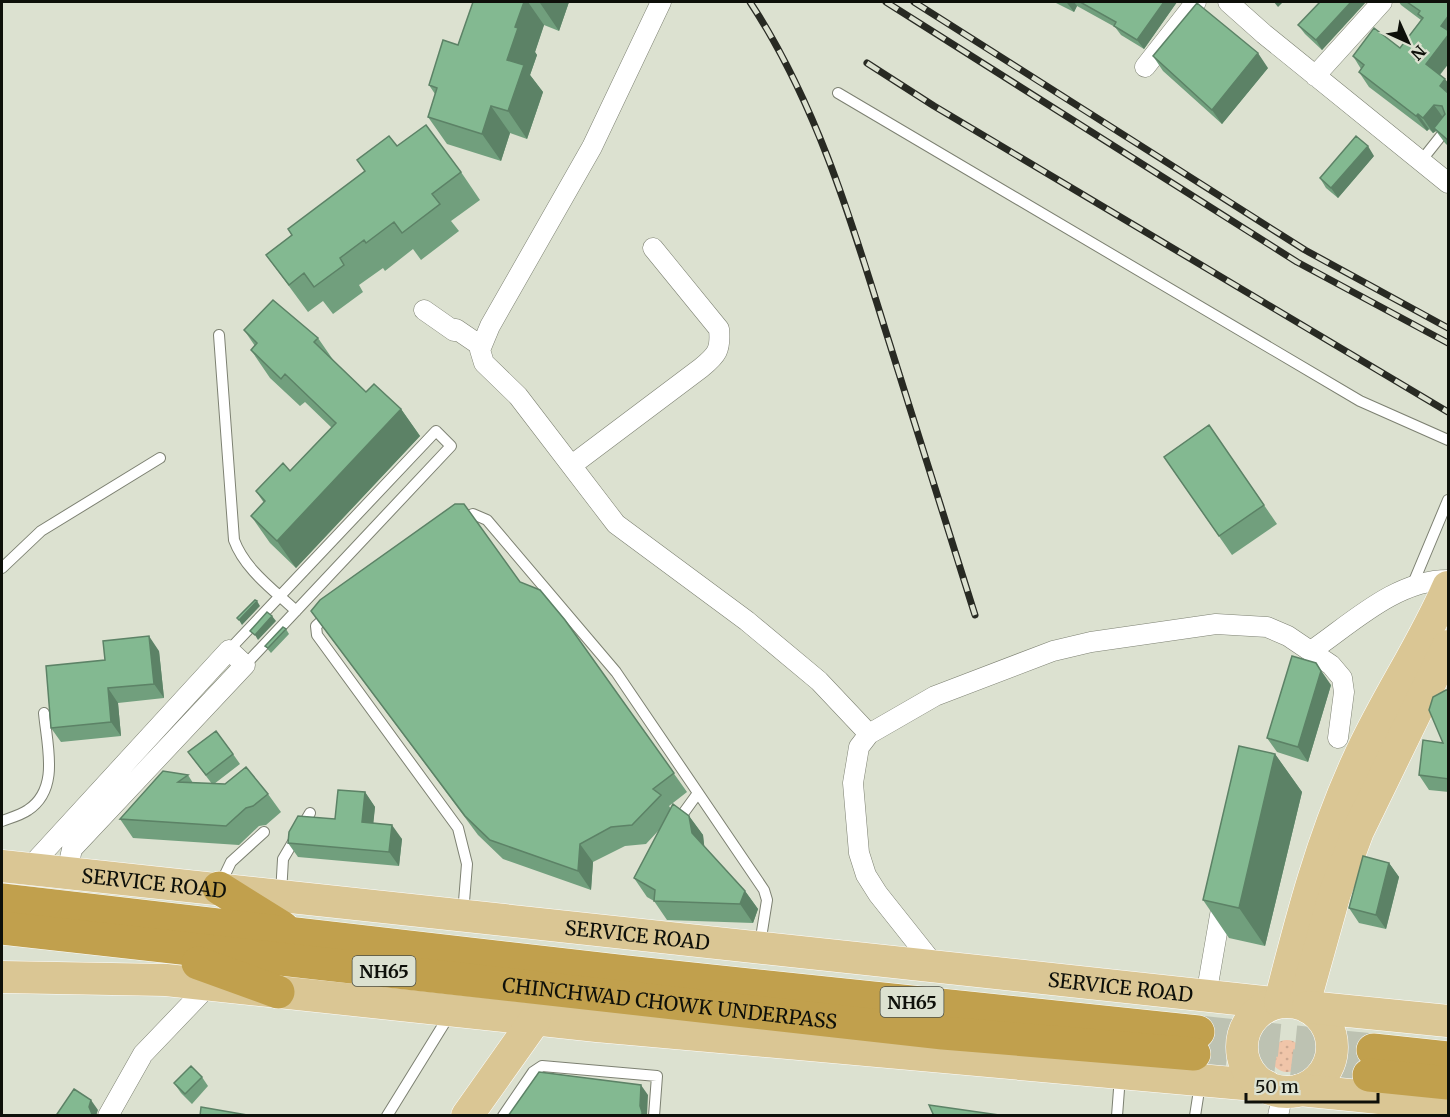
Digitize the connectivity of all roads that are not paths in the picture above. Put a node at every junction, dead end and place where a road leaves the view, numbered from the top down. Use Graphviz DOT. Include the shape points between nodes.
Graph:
graph roads {
  1 [pos="662,2"];
  2 [pos="1196,2"];
  3 [pos="1228,2"];
  4 [pos="1382,2"];
  5 [pos="1145,67"];
  6 [pos="1315,76"];
  7 [pos="838,93"];
  8 [pos="1449,127"];
  9 [pos="1421,161"];
  10 [pos="1449,183"];
  11 [pos="653,248"];
  12 [pos="424,310"];
  13 [pos="219,335"];
  14 [pos="481,346"];
  15 [pos="1449,440"];
  16 [pos="160,458"];
  17 [pos="572,465"];
  18 [pos="1449,501"];
  19 [pos="446,528"];
  20 [pos="2,568"];
  21 [pos="1449,580"];
  22 [pos="1412,586"];
  23 [pos="1449,587"];
  24 [pos="280,596"];
  25 [pos="333,610"];
  26 [pos="296,611"];
  27 [pos="1439,639"];
  28 [pos="229,650"];
  29 [pos="1311,651"];
  30 [pos="245,665"];
  31 [pos="44,713"];
  32 [pos="868,734"];
  33 [pos="1338,738"];
  34 [pos="114,772"];
  35 [pos="130,787"];
  36 [pos="698,793"];
  37 [pos="310,813"];
  38 [pos="2,821"];
  39 [pos="672,830"];
  40 [pos="264,832"];
  41 [pos="15,867"];
  42 [pos="68,872"];
  43 [pos="1226,880"];
  44 [pos="219,888"];
  45 [pos="281,895"];
  46 [pos="2,900"];
  47 [pos="463,915"];
  48 [pos="2,928"];
  49 [pos="289,932"];
  50 [pos="146,944"];
  51 [pos="759,947"];
  52 [pos="936,967"];
  53 [pos="9,980"];
  54 [pos="209,985"];
  55 [pos="278,992"];
  56 [pos="1206,996"];
  57 [pos="1291,1004"];
  58 [pos="451,1011"];
  59 [pos="535,1020"];
  60 [pos="1449,1021"];
  61 [pos="1197,1056"];
  62 [pos="1449,1058"];
  63 [pos="1120,1073"];
  64 [pos="1282,1096"];
  65 [pos="1436,1102"];
  66 [pos="108,1116"];
  67 [pos="387,1116"];
  68 [pos="467,1116"];
  69 [pos="503,1116"];
  70 [pos="654,1116"];
  71 [pos="1117,1116"];
  72 [pos="1195,1116"];
  1 -- 14 [label="street" via="592,147"];
  2 -- 5 [label="street"];
  3 -- 6 [label="street"];
  4 -- 6 [label="street"];
  6 -- 9 [label="street"];
  7 -- 15 [label="lane" via="1360,400"];
  8 -- 9 [label="lane"];
  9 -- 10 [label="street"];
  11 -- 17 [label="street" via="719,329 721,345 701,368"];
  12 -- 14 [label="street"];
  13 -- 24 [label="lane" via="234,540 249,566"];
  14 -- 17 [label="street" via="484,363 518,396"];
  16 -- 20 [label="lane" via="41,531"];
  17 -- 32 [label="street" via="616,524 747,621 819,681"];
  18 -- 22 [label="lane"];
  19 -- 36 [label="lane" via="466,515 480,515 487,520 616,672"];
  21 -- 22 [label="street" via="1428,580"];
  22 -- 29 [label="street"];
  23 -- 27 [label="main road"];
  24 -- 26 [label="lane"];
  24 -- 26 [label="lane" via="436,431 451,446"];
  24 -- 28 [label="lane"];
  25 -- 47 [label="lane" via="316,626 317,635 458,828 467,864"];
  26 -- 30 [label="lane"];
  27 -- 57 [label="main road"];
  28 -- 30 [label="street"];
  28 -- 34 [label="street"];
  29 -- 32 [label="street" via="1267,627 1245,624 1216,624 1091,642 1053,651 935,696"];
  29 -- 33 [label="street" via="1342,678"];
  30 -- 35 [label="street"];
  31 -- 38 [label="lane" via="50,782 42,798 28,811"];
  32 -- 52 [label="street" via="859,747 853,783 859,853 878,894"];
  34 -- 35 [label="street"];
  34 -- 41 [label="street"];
  35 -- 42 [label="street" via="72,849"];
  36 -- 39 [label="lane"];
  36 -- 51 [label="lane" via="767,900"];
  37 -- 45 [label="lane" via="283,859"];
  40 -- 44 [label="lane" via="231,862"];
  41 -- 42 [label="main road, SERVICE ROAD"];
  42 -- 44 [label="main road, SERVICE ROAD"];
  43 -- 56 [label="street"];
  44 -- 45 [label="main road, SERVICE ROAD"];
  44 -- 49 [label="highway"];
  45 -- 47 [label="main road, SERVICE ROAD"];
  46 -- 49 [label="highway, NH65"];
  47 -- 51 [label="main road, SERVICE ROAD"];
  48 -- 50 [label="highway, NH65"];
  49 -- 61 [label="highway, CHINCHWAD CHOWK UNDERPASS / NH65" via="626,972"];
  50 -- 55 [label="highway"];
  50 -- 61 [label="highway, CHINCHWAD CHOWK UNDERPASS / NH65" via="943,1033"];
  51 -- 52 [label="main road, SERVICE ROAD"];
  52 -- 56 [label="main road, SERVICE ROAD"];
  53 -- 54 [label="main road" via="166,980"];
  54 -- 55 [label="main road"];
  54 -- 66 [label="street" via="143,1054"];
  55 -- 58 [label="main road"];
  56 -- 57 [label="main road, SERVICE ROAD"];
  57 -- 60 [label="main road, SERVICE ROAD"];
  57 -- 64 [label="main road" via="1252,1018 1242,1042 1247,1068"];
  57 -- 64 [label="main road" via="1327,1025 1332,1050 1322,1075"];
  58 -- 59 [label="main road"];
  58 -- 67 [label="lane"];
  59 -- 63 [label="main road"];
  59 -- 68 [label="main road"];
  61 -- 63 [label="main road"];
  61 -- 64 [label="main road"];
  61 -- 72 [label="lane"];
  62 -- 65 [label="highway" via="1371,1063"];
  63 -- 71 [label="lane"];
  64 -- 65 [label="main road"];
  69 -- 70 [label="lane" via="533,1072 542,1066 657,1076"];
}
